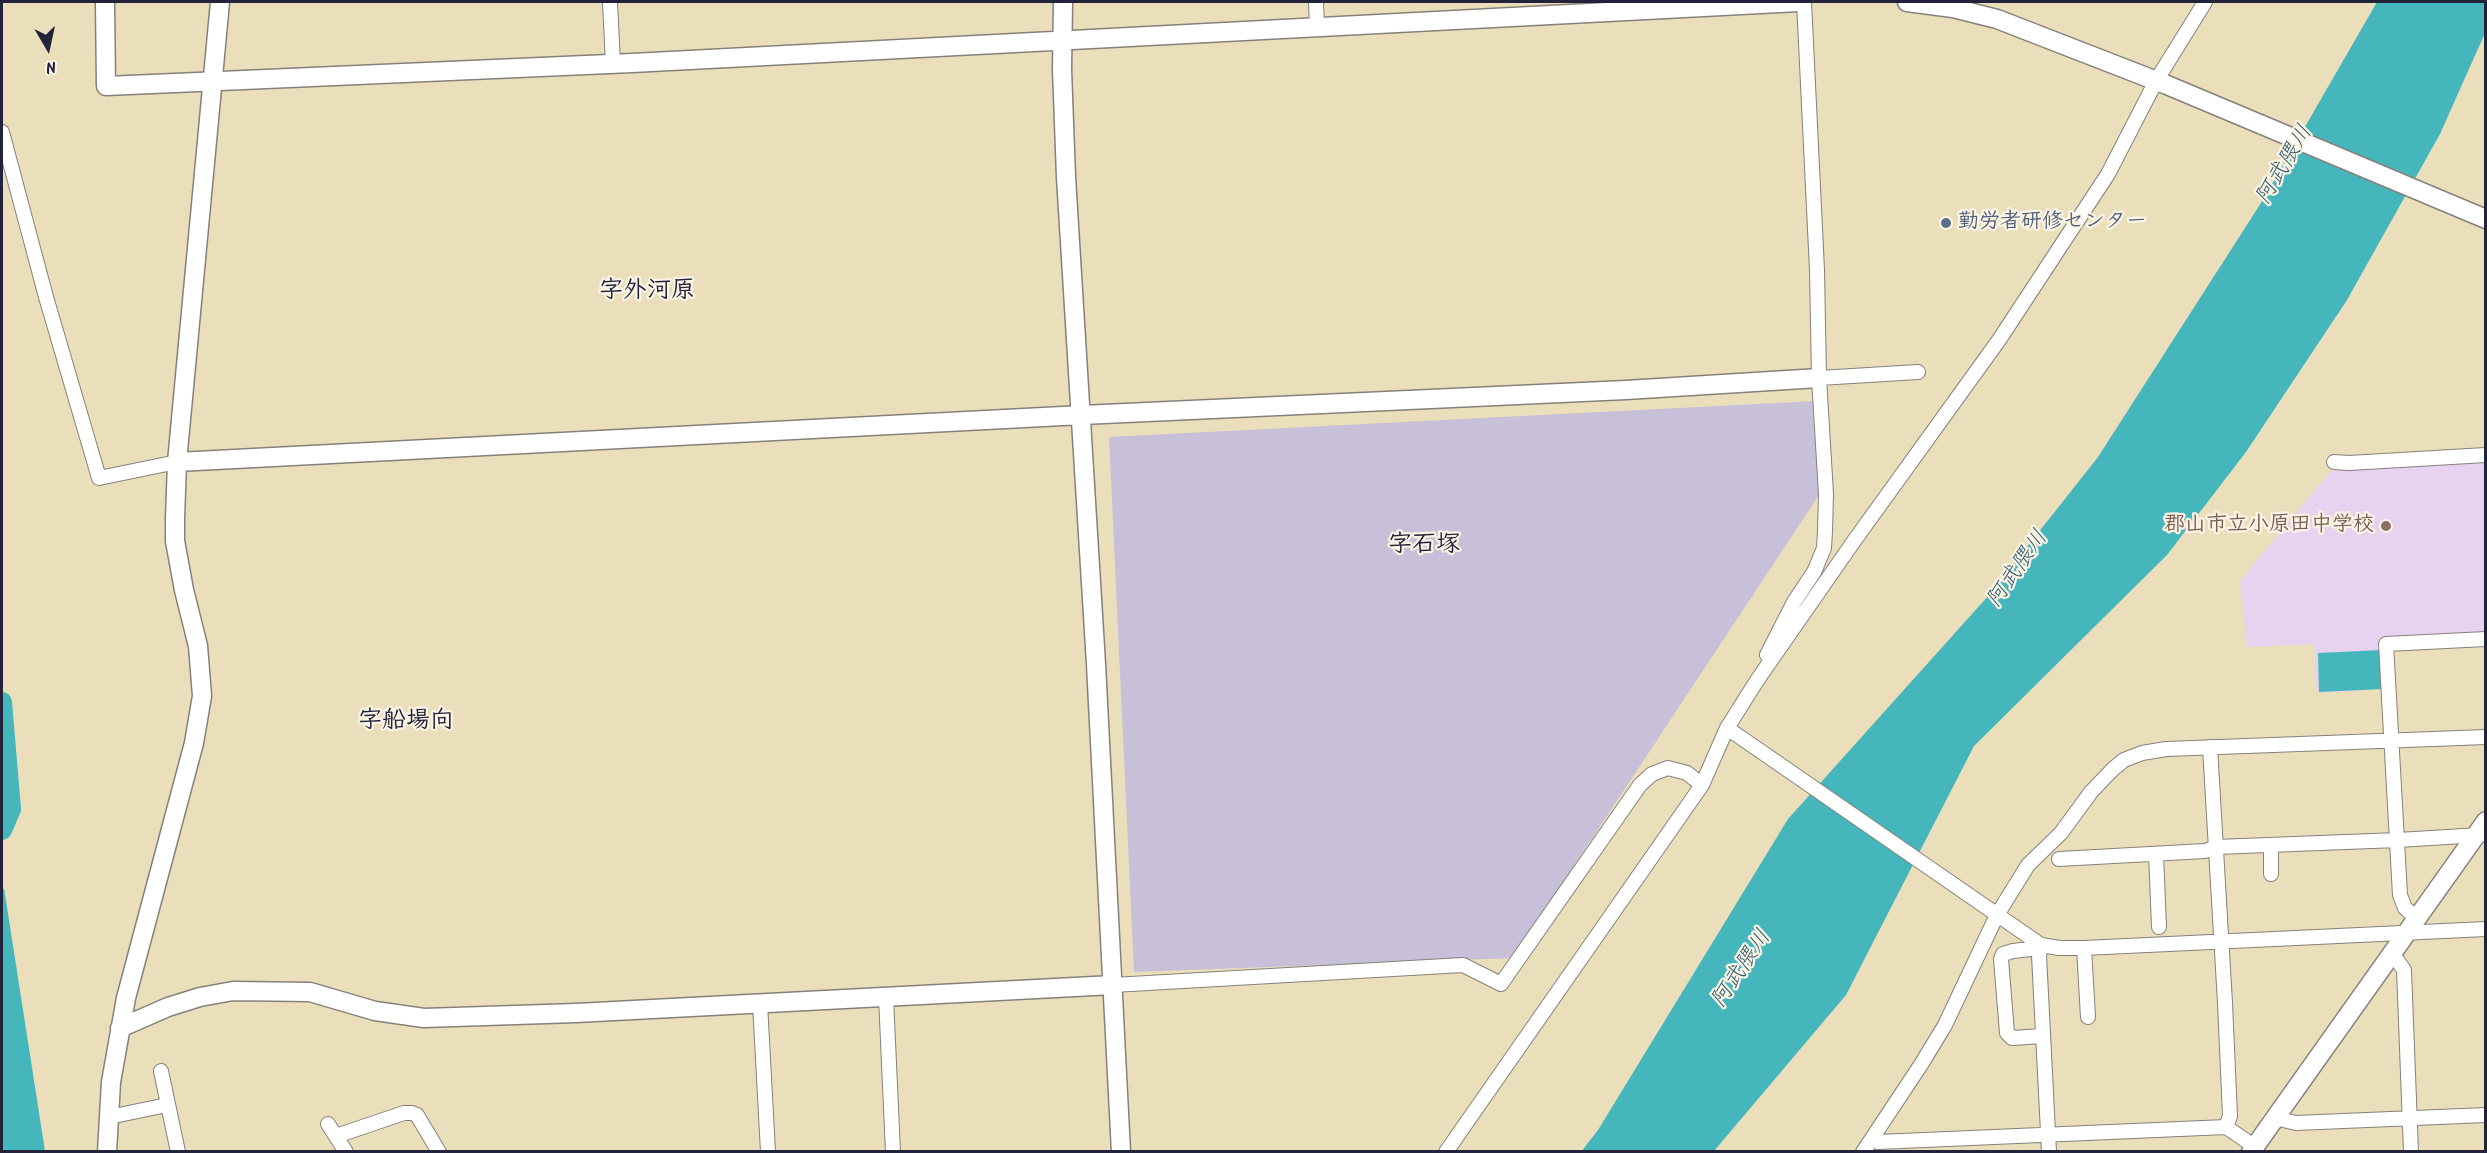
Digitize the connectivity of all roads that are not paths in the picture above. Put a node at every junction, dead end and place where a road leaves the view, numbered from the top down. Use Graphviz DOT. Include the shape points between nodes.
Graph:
graph roads {
  1 [pos="105,2"];
  2 [pos="220,2"];
  3 [pos="610,2"];
  4 [pos="1063,2"];
  5 [pos="1316,2"];
  6 [pos="1794,2"];
  7 [pos="1799,2"];
  8 [pos="1804,2"];
  9 [pos="1907,2"];
  10 [pos="2205,2"];
  11 [pos="1626,7"];
  12 [pos="1317,27"];
  13 [pos="1062,42"];
  14 [pos="613,64"];
  15 [pos="211,82"];
  16 [pos="2162,83"];
  17 [pos="2,132"];
  18 [pos="2486,219"];
  19 [pos="1917,372"];
  20 [pos="1819,378"];
  21 [pos="1082,415"];
  22 [pos="2486,455"];
  23 [pos="177,462"];
  24 [pos="2334,462"];
  25 [pos="2486,639"];
  26 [pos="1758,679"];
  27 [pos="1732,731"];
  28 [pos="2486,737"];
  29 [pos="2393,740"];
  30 [pos="2210,747"];
  31 [pos="1702,785"];
  32 [pos="2482,830"];
  33 [pos="2398,840"];
  34 [pos="2271,845"];
  35 [pos="2216,847"];
  36 [pos="2156,854"];
  37 [pos="2059,859"];
  38 [pos="2271,874"];
  39 [pos="1997,915"];
  40 [pos="2412,926"];
  41 [pos="2159,927"];
  42 [pos="2486,929"];
  43 [pos="2222,941"];
  44 [pos="2040,947"];
  45 [pos="2084,948"];
  46 [pos="2392,953"];
  47 [pos="1113,985"];
  48 [pos="886,997"];
  49 [pos="760,1003"];
  50 [pos="2088,1017"];
  51 [pos="120,1028"];
  52 [pos="2043,1036"];
  53 [pos="161,1071"];
  54 [pos="167,1105"];
  55 [pos="2486,1115"];
  56 [pos="109,1117"];
  57 [pos="2275,1118"];
  58 [pos="2409,1118"];
  59 [pos="2226,1127"];
  60 [pos="2048,1135"];
  61 [pos="1898,1141"];
  62 [pos="1870,1146"];
  63 [pos="2253,1149"];
  64 [pos="107,1152"];
  65 [pos="178,1152"];
  66 [pos="346,1152"];
  67 [pos="439,1152"];
  68 [pos="768,1152"];
  69 [pos="893,1152"];
  70 [pos="1121,1152"];
  71 [pos="1446,1152"];
  72 [pos="1910,1152"];
  73 [pos="2049,1152"];
  74 [pos="2411,1152"];
  1 -- 15 [label="street" via="106,86"];
  2 -- 15 [label="street"];
  3 -- 14 [label="street"];
  4 -- 13 [label="street"];
  5 -- 12 [label="street"];
  6 -- 7 [label="street"];
  6 -- 11 [label="street"];
  8 -- 20 [label="street"];
  9 -- 16 [label="street" via="1997,19"];
  10 -- 16 [label="street"];
  11 -- 12 [label="street"];
  12 -- 13 [label="street"];
  13 -- 14 [label="street"];
  13 -- 21 [label="street" via="1075,343"];
  14 -- 15 [label="street"];
  15 -- 23 [label="street"];
  16 -- 18 [label="street"];
  16 -- 26 [label="street" via="2108,174 2005,330"];
  17 -- 23 [label="street" via="99,478"];
  19 -- 20 [label="street"];
  20 -- 21 [label="street"];
  20 -- 26 [label="street" via="1826,494 1824,548 1769,650"];
  21 -- 23 [label="street"];
  21 -- 47 [label="street"];
  22 -- 24 [label="street"];
  23 -- 51 [label="street" via="175,541 198,646 202,696 194,743"];
  25 -- 29 [label="street" via="2386,644"];
  26 -- 27 [label="street"];
  27 -- 31 [label="street"];
  27 -- 39 [label="street"];
  28 -- 29 [label="street"];
  29 -- 30 [label="street"];
  29 -- 33 [label="street"];
  30 -- 35 [label="street"];
  30 -- 39 [label="street" via="2142,753 2124,760 2091,792 2061,833 2035,856"];
  31 -- 47 [label="street" via="1687,773 1668,768 1652,774 1640,785 1502,984 1463,965"];
  31 -- 71 [label="street"];
  32 -- 33 [label="street"];
  32 -- 40 [label="street"];
  33 -- 34 [label="street"];
  33 -- 40 [label="street" via="2402,902"];
  34 -- 35 [label="street"];
  34 -- 38 [label="street"];
  35 -- 36 [label="street"];
  35 -- 43 [label="street"];
  36 -- 37 [label="street"];
  36 -- 41 [label="street"];
  39 -- 44 [label="street"];
  39 -- 62 [label="street" via="1945,1025"];
  40 -- 42 [label="street"];
  40 -- 43 [label="street"];
  40 -- 46 [label="street"];
  43 -- 45 [label="street"];
  43 -- 59 [label="street" via="2230,1116"];
  44 -- 45 [label="street"];
  44 -- 52 [label="street"];
  44 -- 52 [label="street" via="2003,954 2001,959 2007,1033 2012,1038"];
  45 -- 50 [label="street"];
  46 -- 57 [label="street"];
  46 -- 58 [label="street" via="2404,970"];
  47 -- 48 [label="street"];
  47 -- 70 [label="street"];
  48 -- 49 [label="street"];
  48 -- 69 [label="street"];
  49 -- 51 [label="street" via="424,1018 375,1011 310,992 233,991 168,1007"];
  49 -- 68 [label="street"];
  51 -- 56 [label="street"];
  52 -- 60 [label="street"];
  53 -- 54 [label="street"];
  54 -- 56 [label="street"];
  54 -- 65 [label="street"];
  55 -- 58 [label="street"];
  56 -- 64 [label="street"];
  57 -- 58 [label="street" via="2296,1123"];
  57 -- 63 [label="street"];
  58 -- 74 [label="street"];
  59 -- 60 [label="street"];
  59 -- 63 [label="street"];
  60 -- 61 [label="street"];
  60 -- 73 [label="street"];
  61 -- 62 [label="street"];
  61 -- 72 [label="street"];
  66 -- 67 [label="street" via="332,1130 404,1113 417,1115"];
}
